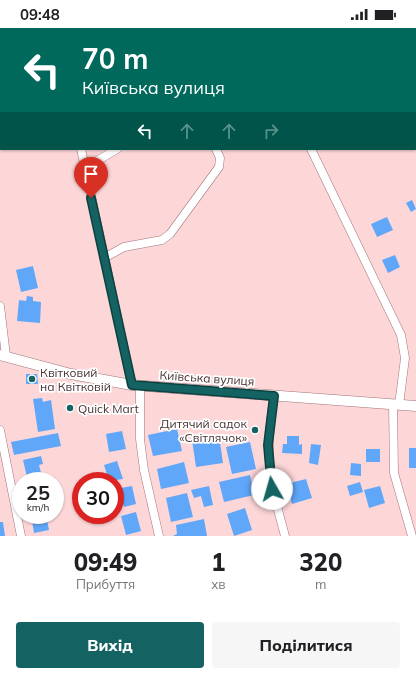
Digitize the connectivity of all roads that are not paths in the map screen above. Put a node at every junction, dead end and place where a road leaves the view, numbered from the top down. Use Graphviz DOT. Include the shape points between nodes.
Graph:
graph roads {
  1 [pos="81,150"];
  2 [pos="115,150"];
  3 [pos="216,150"];
  4 [pos="312,150"];
  5 [pos="85,168"];
  6 [pos="104,258"];
  7 [pos="0,306"];
  8 [pos="3,356"];
  9 [pos="136,386"];
  10 [pos="274,396"];
  11 [pos="396,404"];
  12 [pos="416,406"];
  13 [pos="0,430"];
  14 [pos="21,536"];
  15 [pos="159,536"];
  16 [pos="285,536"];
  17 [pos="412,536"];
  1 -- 5 [label="street"];
  2 -- 5 [label="street"];
  3 -- 6 [label="street" via="220,158 219,167 170,234 162,240 124,247"];
  4 -- 11 [label="street" via="401,335 404,358"];
  5 -- 6 [label="street"];
  6 -- 9 [label="street"];
  7 -- 8 [label="street"];
  8 -- 9 [label="street, Київська вулиця" via="71,374"];
  9 -- 10 [label="street, Київська вулиця"];
  9 -- 15 [label="street" via="144,470"];
  10 -- 11 [label="street, Київська вулиця"];
  10 -- 16 [label="street" via="268,445 272,489"];
  11 -- 12 [label="street, Київська вулиця"];
  11 -- 17 [label="street" via="394,473"];
  13 -- 14 [label="street"];
}
